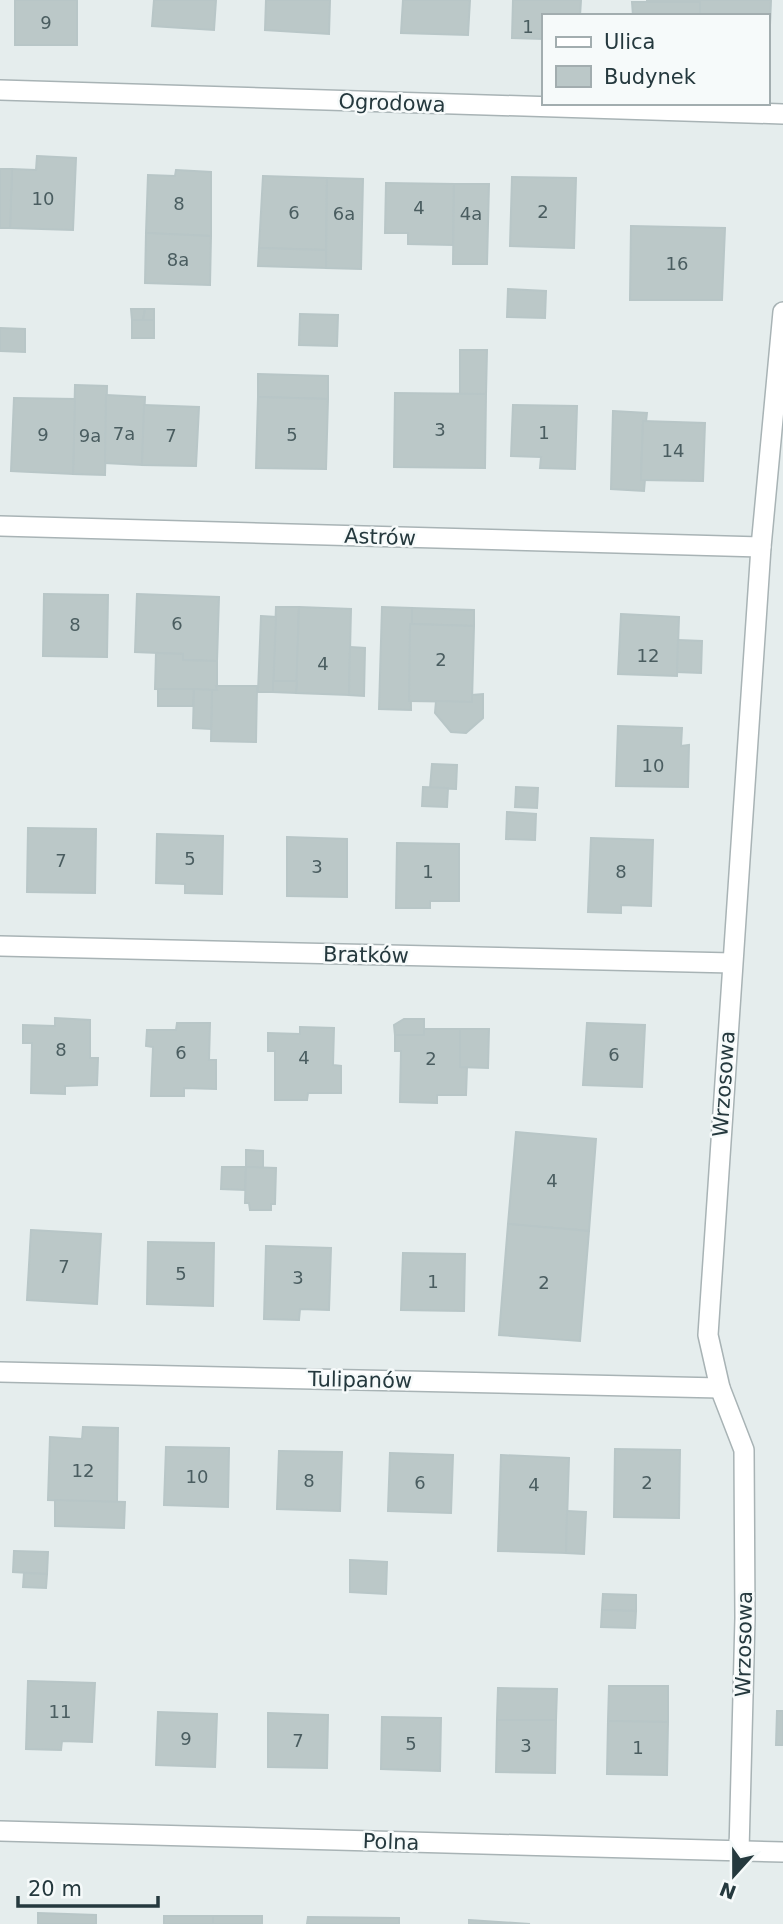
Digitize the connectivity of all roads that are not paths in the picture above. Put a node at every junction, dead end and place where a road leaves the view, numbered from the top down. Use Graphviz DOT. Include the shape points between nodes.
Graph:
graph roads {
  1 [pos="0,90"];
  2 [pos="783,114"];
  3 [pos="783,312"];
  4 [pos="0,526"];
  5 [pos="761,547"];
  6 [pos="0,946"];
  7 [pos="732,964"];
  8 [pos="0,1372"];
  9 [pos="720,1388"];
  10 [pos="0,1831"];
  11 [pos="739,1851"];
  12 [pos="783,1852"];
  1 -- 2 [label="street, Ogrodowa"];
  3 -- 5 [label="street, Wrzosowa"];
  4 -- 5 [label="street, Astrów"];
  5 -- 7 [label="street, Wrzosowa"];
  6 -- 7 [label="street, Bratków"];
  7 -- 9 [label="street, Wrzosowa" via="708,1335"];
  8 -- 9 [label="street, Tulipanów"];
  9 -- 11 [label="street, Wrzosowa" via="744,1450"];
  10 -- 11 [label="street, Polna"];
  11 -- 12 [label="street, Polna"];
}
